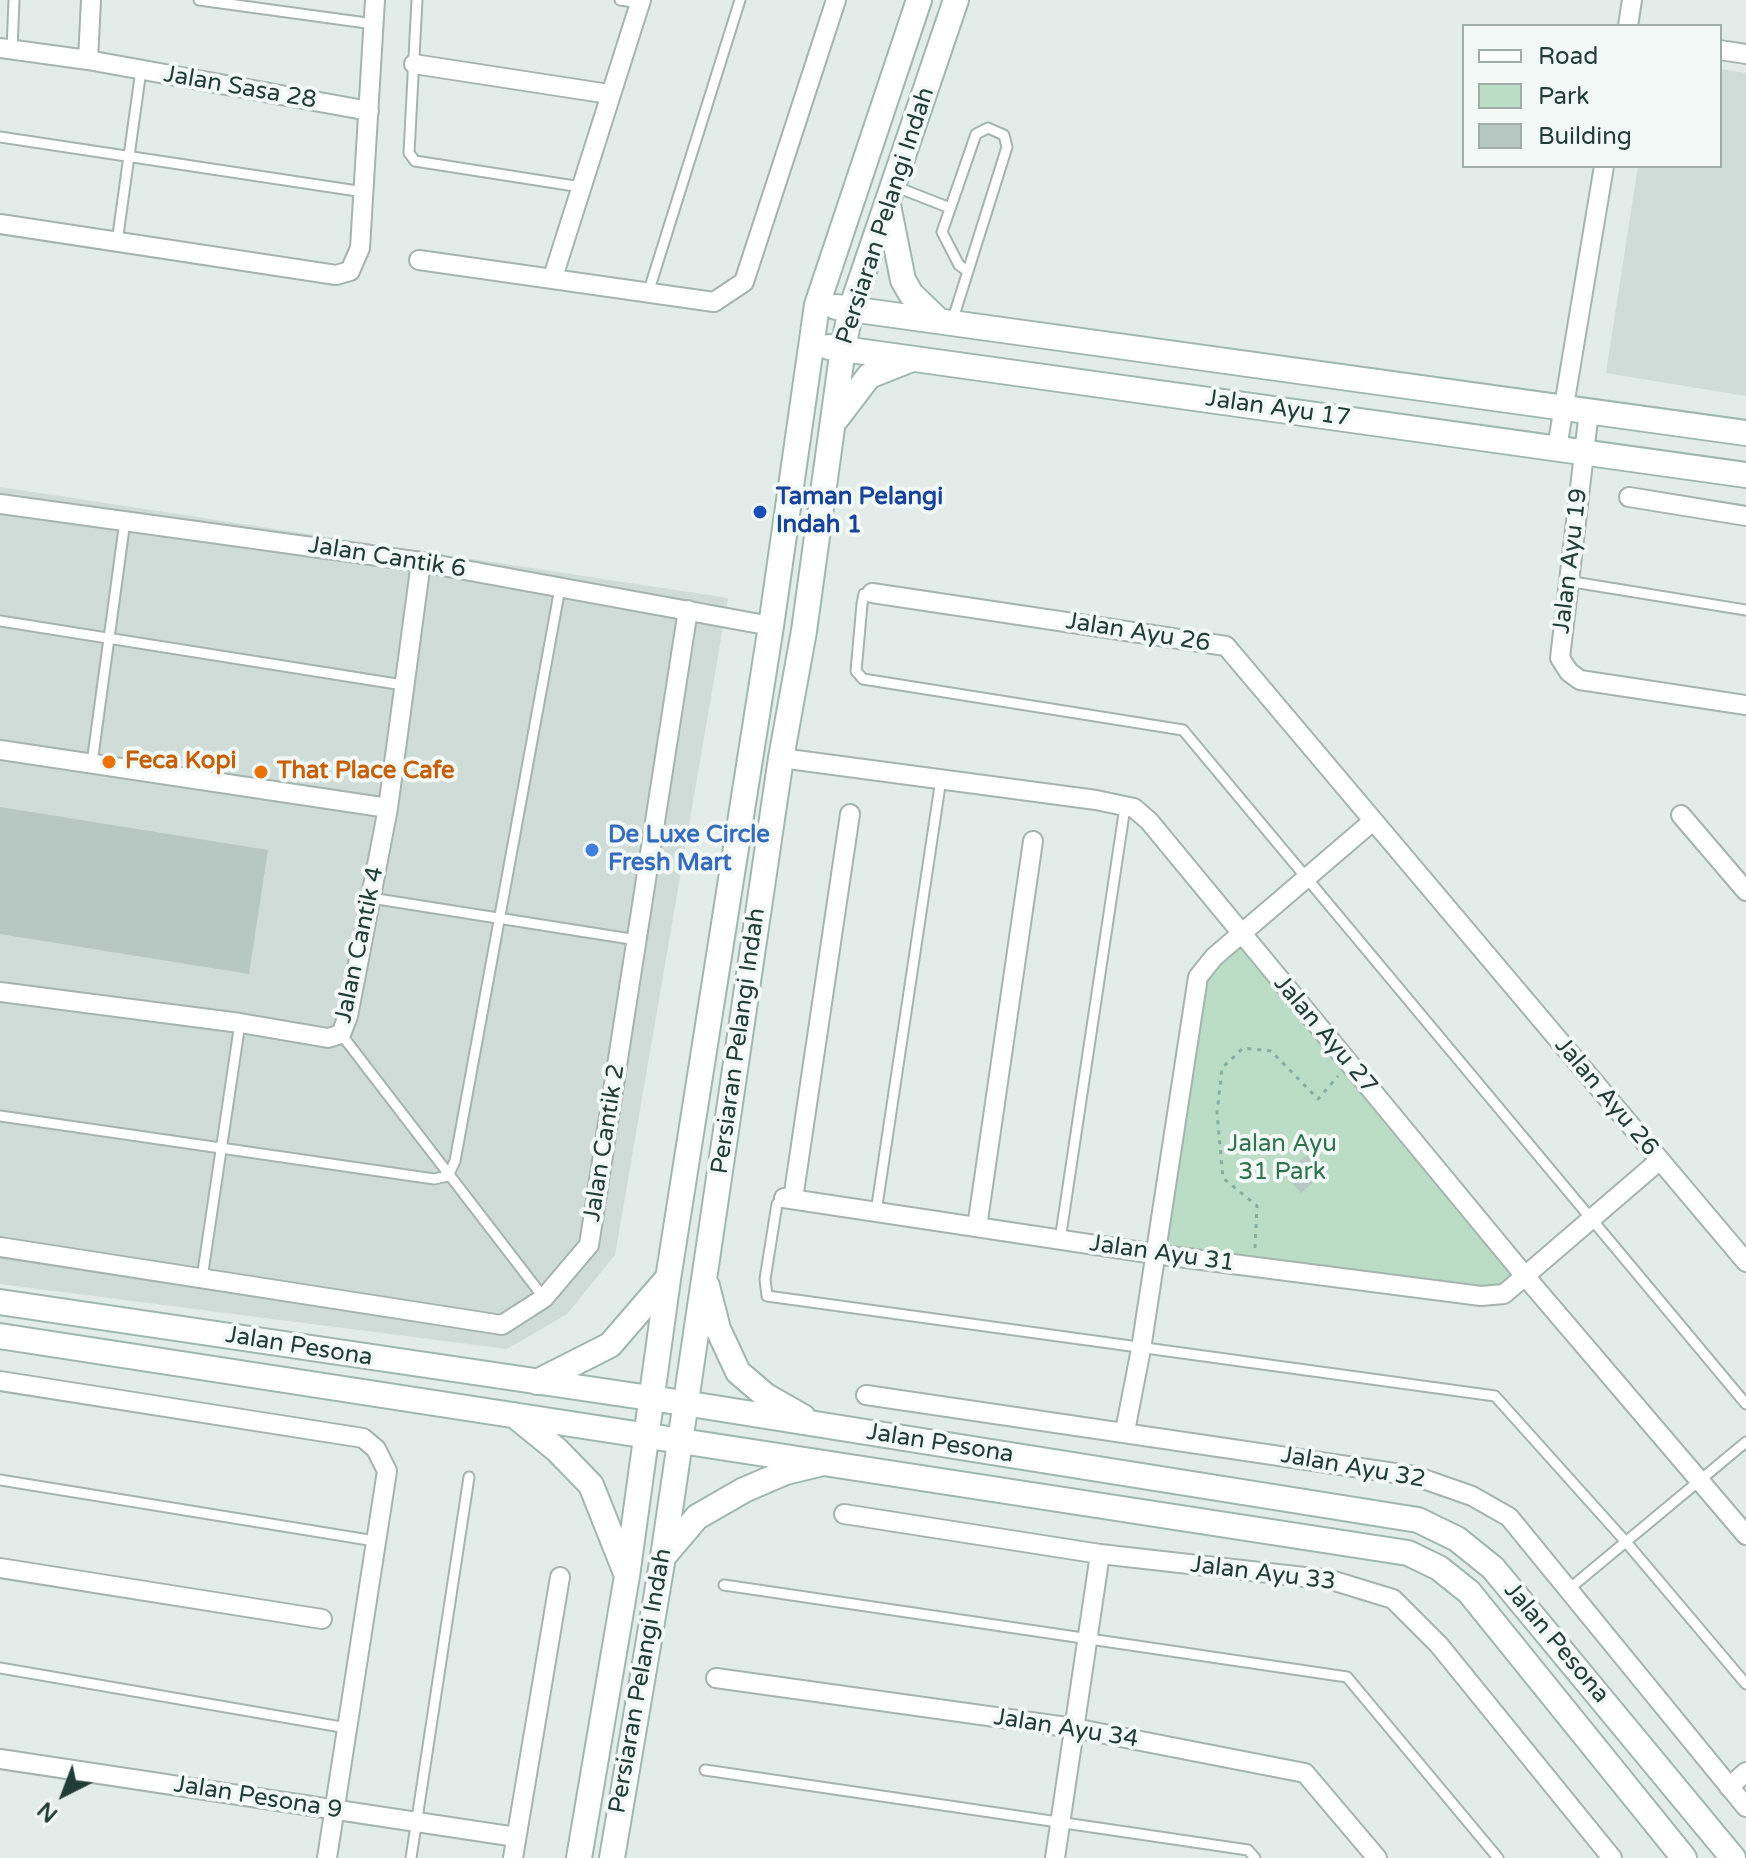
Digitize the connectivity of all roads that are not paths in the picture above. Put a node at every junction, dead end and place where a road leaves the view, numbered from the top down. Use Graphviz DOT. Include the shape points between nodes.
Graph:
graph roads {
  1 [pos="14,0"];
  2 [pos="91,0"];
  3 [pos="199,0"];
  4 [pos="375,0"];
  5 [pos="417,0"];
  6 [pos="620,0"];
  7 [pos="740,0"];
  8 [pos="836,0"];
  9 [pos="919,0"];
  10 [pos="956,0"];
  11 [pos="1632,0"];
  12 [pos="641,2"];
  13 [pos="374,24"];
  14 [pos="1628,24"];
  15 [pos="6,49"];
  16 [pos="1722,50"];
  17 [pos="1746,54"];
  18 [pos="88,60"];
  19 [pos="414,64"];
  20 [pos="141,70"];
  21 [pos="609,94"];
  22 [pos="369,111"];
  23 [pos="0,137"];
  24 [pos="127,156"];
  25 [pos="1604,168"];
  26 [pos="581,187"];
  27 [pos="364,192"];
  28 [pos="891,196"];
  29 [pos="950,208"];
  30 [pos="0,224"];
  31 [pos="117,242"];
  32 [pos="419,260"];
  33 [pos="966,270"];
  34 [pos="553,277"];
  35 [pos="649,290"];
  36 [pos="817,305"];
  37 [pos="851,309"];
  38 [pos="945,322"];
  39 [pos="810,344"];
  40 [pos="843,348"];
  41 [pos="914,358"];
  42 [pos="1563,408"];
  43 [pos="1589,411"];
  44 [pos="833,424"];
  45 [pos="1746,433"];
  46 [pos="1557,448"];
  47 [pos="1584,452"];
  48 [pos="1746,475"];
  49 [pos="1629,497"];
  50 [pos="0,504"];
  51 [pos="1746,516"];
  52 [pos="125,521"];
  53 [pos="421,562"];
  54 [pos="1567,581"];
  55 [pos="560,588"];
  56 [pos="872,593"];
  57 [pos="807,609"];
  58 [pos="688,610"];
  59 [pos="1746,610"];
  60 [pos="0,621"];
  61 [pos="771,626"];
  62 [pos="109,638"];
  63 [pos="403,685"];
  64 [pos="1746,705"];
  65 [pos="0,750"];
  66 [pos="781,758"];
  67 [pos="92,763"];
  68 [pos="941,779"];
  69 [pos="1125,807"];
  70 [pos="388,808"];
  71 [pos="850,814"];
  72 [pos="1681,815"];
  73 [pos="1373,821"];
  74 [pos="1033,841"];
  75 [pos="1308,878"];
  76 [pos="1746,891"];
  77 [pos="371,898"];
  78 [pos="499,918"];
  79 [pos="1242,936"];
  80 [pos="637,940"];
  81 [pos="0,992"];
  82 [pos="240,1023"];
  83 [pos="341,1034"];
  84 [pos="0,1116"];
  85 [pos="221,1148"];
  86 [pos="1660,1160"];
  87 [pos="448,1176"];
  88 [pos="788,1199"];
  89 [pos="876,1212"];
  90 [pos="1592,1217"];
  91 [pos="977,1227"];
  92 [pos="1060,1240"];
  93 [pos="0,1247"];
  94 [pos="1155,1254"];
  95 [pos="1746,1262"];
  96 [pos="705,1276"];
  97 [pos="1525,1276"];
  98 [pos="202,1278"];
  99 [pos="668,1279"];
  100 [pos="544,1298"];
  101 [pos="0,1302"];
  102 [pos="0,1336"];
  103 [pos="1141,1349"];
  104 [pos="0,1381"];
  105 [pos="537,1382"];
  106 [pos="866,1395"];
  107 [pos="651,1400"];
  108 [pos="684,1403"];
  109 [pos="1746,1404"];
  110 [pos="511,1414"];
  111 [pos="814,1424"];
  112 [pos="1125,1431"];
  113 [pos="646,1434"];
  114 [pos="679,1438"];
  115 [pos="1746,1442"];
  116 [pos="829,1461"];
  117 [pos="469,1477"];
  118 [pos="0,1480"];
  119 [pos="1701,1480"];
  120 [pos="844,1514"];
  121 [pos="1746,1535"];
  122 [pos="375,1541"];
  123 [pos="1626,1542"];
  124 [pos="1100,1554"];
  125 [pos="663,1557"];
  126 [pos="0,1568"];
  127 [pos="627,1576"];
  128 [pos="560,1577"];
  129 [pos="724,1585"];
  130 [pos="1569,1589"];
  131 [pos="322,1619"];
  132 [pos="1088,1639"];
  133 [pos="0,1668"];
  134 [pos="716,1678"];
  135 [pos="1746,1684"];
  136 [pos="348,1728"];
  137 [pos="1074,1728"];
  138 [pos="0,1759"];
  139 [pos="705,1770"];
  140 [pos="1746,1772"];
  141 [pos="1729,1787"];
  142 [pos="1746,1807"];
  143 [pos="335,1810"];
  144 [pos="417,1822"];
  145 [pos="1060,1822"];
  146 [pos="516,1837"];
  147 [pos="327,1858"];
  148 [pos="411,1858"];
  149 [pos="513,1858"];
  150 [pos="579,1858"];
  151 [pos="612,1858"];
  152 [pos="1055,1858"];
  153 [pos="1255,1858"];
  154 [pos="1377,1858"];
  155 [pos="1498,1858"];
  156 [pos="1612,1858"];
  157 [pos="1684,1858"];
  158 [pos="1733,1858"];
  1 -- 15 [label="lane"];
  2 -- 18 [label="street"];
  3 -- 13 [label="lane"];
  4 -- 13 [label="street"];
  5 -- 19 [label="lane"];
  6 -- 12 [label="lane"];
  7 -- 35 [label="lane"];
  8 -- 35 [label="street" via="744,282 714,302"];
  9 -- 36 [label="street, Persiaran Pelangi Indah"];
  10 -- 28 [label="street, Persiaran Pelangi Indah"];
  11 -- 14 [label="street"];
  12 -- 21 [label="street"];
  13 -- 22 [label="street"];
  15 -- 18 [label="street, Jalan Sasa 28"];
  16 -- 17 [label="street"];
  18 -- 20 [label="street, Jalan Sasa 28"];
  19 -- 21 [label="street"];
  19 -- 26 [label="lane" via="409,153 415,161"];
  20 -- 22 [label="street, Jalan Sasa 28"];
  20 -- 24 [label="lane"];
  21 -- 26 [label="street"];
  22 -- 27 [label="street"];
  23 -- 24 [label="lane"];
  24 -- 27 [label="lane"];
  24 -- 31 [label="lane"];
  25 -- 42 [label="street"];
  26 -- 34 [label="street"];
  27 -- 31 [label="street" via="360,248 350,271 336,275"];
  28 -- 29 [label="lane"];
  28 -- 37 [label="street, Persiaran Pelangi Indah"];
  28 -- 38 [label="street" via="903,280 911,294"];
  29 -- 33 [label="lane" via="944,241"];
  29 -- 33 [label="lane" via="976,134 988,128 1004,135 1007,147"];
  30 -- 31 [label="street"];
  32 -- 34 [label="street"];
  33 -- 38 [label="lane"];
  34 -- 35 [label="street"];
  36 -- 37 [label="street, Jalan Ayu 17"];
  36 -- 39 [label="street, Persiaran Pelangi Indah"];
  37 -- 38 [label="street, Jalan Ayu 17"];
  37 -- 40 [label="street, Persiaran Pelangi Indah"];
  38 -- 42 [label="street, Jalan Ayu 17"];
  39 -- 40 [label="street, Jalan Ayu 17"];
  39 -- 61 [label="street, Persiaran Pelangi Indah"];
  40 -- 41 [label="street, Jalan Ayu 17"];
  40 -- 44 [label="street, Persiaran Pelangi Indah"];
  41 -- 44 [label="street" via="869,376"];
  41 -- 46 [label="street, Jalan Ayu 17"];
  42 -- 43 [label="street, Jalan Ayu 17"];
  42 -- 46 [label="street"];
  43 -- 45 [label="street, Jalan Ayu 17"];
  43 -- 47 [label="street, Jalan Ayu 19"];
  44 -- 57 [label="street, Persiaran Pelangi Indah"];
  46 -- 47 [label="street, Jalan Ayu 17"];
  47 -- 48 [label="street, Jalan Ayu 17"];
  47 -- 54 [label="street, Jalan Ayu 19"];
  49 -- 51 [label="street"];
  50 -- 52 [label="street, Jalan Cantik 6"];
  52 -- 53 [label="street, Jalan Cantik 6"];
  52 -- 62 [label="lane"];
  53 -- 55 [label="street, Jalan Cantik 6"];
  53 -- 63 [label="street, Jalan Cantik 4"];
  54 -- 59 [label="lane"];
  54 -- 64 [label="street, Jalan Ayu 19" via="1560,658 1580,680"];
  55 -- 58 [label="street, Jalan Cantik 6"];
  55 -- 78 [label="lane"];
  56 -- 73 [label="street, Jalan Ayu 26" via="1226,646"];
  56 -- 75 [label="lane" via="864,594 862,604 856,671 863,679 1183,730"];
  57 -- 61 [label="street" via="787,628"];
  57 -- 66 [label="street, Persiaran Pelangi Indah"];
  58 -- 61 [label="street, Jalan Cantik 6"];
  58 -- 80 [label="street, Jalan Cantik 2"];
  60 -- 62 [label="lane"];
  61 -- 99 [label="street, Persiaran Pelangi Indah"];
  62 -- 63 [label="lane"];
  62 -- 67 [label="lane"];
  63 -- 70 [label="street, Jalan Cantik 4"];
  65 -- 67 [label="street"];
  66 -- 68 [label="street, Jalan Ayu 27"];
  66 -- 96 [label="street, Persiaran Pelangi Indah"];
  67 -- 70 [label="street"];
  68 -- 69 [label="street, Jalan Ayu 27"];
  68 -- 89 [label="lane"];
  69 -- 79 [label="street, Jalan Ayu 27" via="1149,821"];
  69 -- 92 [label="lane"];
  70 -- 77 [label="street, Jalan Cantik 4"];
  71 -- 88 [label="street"];
  72 -- 76 [label="street"];
  73 -- 75 [label="street"];
  73 -- 86 [label="street, Jalan Ayu 26"];
  74 -- 91 [label="street"];
  75 -- 79 [label="street"];
  75 -- 90 [label="lane"];
  77 -- 78 [label="lane"];
  77 -- 83 [label="street, Jalan Cantik 4"];
  78 -- 80 [label="lane"];
  78 -- 87 [label="lane"];
  79 -- 94 [label="street" via="1198,977"];
  79 -- 97 [label="street, Jalan Ayu 27"];
  80 -- 100 [label="street, Jalan Cantik 2" via="589,1245"];
  81 -- 82 [label="street, Jalan Cantik 4"];
  82 -- 83 [label="street, Jalan Cantik 4" via="328,1038"];
  82 -- 85 [label="lane"];
  83 -- 87 [label="lane"];
  84 -- 85 [label="lane"];
  85 -- 87 [label="lane" via="434,1179"];
  85 -- 98 [label="lane"];
  86 -- 90 [label="street, Jalan Ayu 31"];
  86 -- 95 [label="street, Jalan Ayu 26"];
  87 -- 100 [label="lane"];
  88 -- 89 [label="street, Jalan Ayu 31"];
  88 -- 103 [label="lane" via="778,1199 767,1296"];
  89 -- 91 [label="street, Jalan Ayu 31"];
  90 -- 97 [label="street, Jalan Ayu 31"];
  90 -- 109 [label="lane"];
  91 -- 92 [label="street, Jalan Ayu 31"];
  92 -- 94 [label="street, Jalan Ayu 31"];
  93 -- 98 [label="street, Jalan Cantik 2"];
  94 -- 97 [label="street, Jalan Ayu 31" via="1481,1296 1504,1294"];
  94 -- 103 [label="street"];
  96 -- 108 [label="street, Persiaran Pelangi Indah"];
  96 -- 111 [label="street" via="718,1329 738,1372"];
  97 -- 119 [label="street, Jalan Ayu 27"];
  98 -- 100 [label="street, Jalan Cantik 2" via="502,1325"];
  99 -- 105 [label="street" via="610,1345"];
  99 -- 107 [label="street, Persiaran Pelangi Indah"];
  101 -- 105 [label="street, Jalan Pesona"];
  102 -- 110 [label="street, Jalan Pesona"];
  103 -- 112 [label="street"];
  103 -- 123 [label="lane" via="1495,1396"];
  104 -- 122 [label="street" via="363,1438 376,1449 387,1471"];
  105 -- 107 [label="street, Jalan Pesona"];
  106 -- 112 [label="street, Jalan Ayu 32"];
  107 -- 108 [label="street, Jalan Pesona"];
  107 -- 113 [label="street, Persiaran Pelangi Indah"];
  108 -- 111 [label="street, Jalan Pesona"];
  108 -- 114 [label="street, Persiaran Pelangi Indah"];
  110 -- 113 [label="street, Jalan Pesona"];
  110 -- 127 [label="street" via="591,1485"];
  111 -- 158 [label="street, Jalan Pesona" via="1418,1520 1457,1539 1493,1568"];
  112 -- 130 [label="street, Jalan Ayu 32" via="1415,1476 1472,1496 1509,1517"];
  113 -- 114 [label="street, Jalan Pesona"];
  113 -- 127 [label="street, Persiaran Pelangi Indah"];
  114 -- 116 [label="street, Jalan Pesona"];
  114 -- 125 [label="street, Persiaran Pelangi Indah"];
  115 -- 119 [label="lane"];
  116 -- 125 [label="street" via="786,1472 697,1517"];
  116 -- 157 [label="street, Jalan Pesona" via="1408,1553 1439,1568 1469,1592"];
  117 -- 144 [label="lane"];
  118 -- 122 [label="lane"];
  119 -- 121 [label="street, Jalan Ayu 27"];
  119 -- 123 [label="lane"];
  120 -- 124 [label="street, Jalan Ayu 33"];
  122 -- 136 [label="street"];
  123 -- 130 [label="lane"];
  123 -- 135 [label="lane"];
  124 -- 132 [label="street"];
  124 -- 156 [label="street, Jalan Ayu 33" via="1331,1580 1393,1599 1439,1645"];
  125 -- 151 [label="street, Persiaran Pelangi Indah"];
  126 -- 131 [label="street"];
  127 -- 150 [label="street, Persiaran Pelangi Indah"];
  128 -- 146 [label="street"];
  129 -- 132 [label="lane"];
  130 -- 141 [label="street, Jalan Ayu 32"];
  132 -- 137 [label="street"];
  132 -- 155 [label="lane" via="1347,1677"];
  133 -- 136 [label="lane"];
  134 -- 137 [label="street, Jalan Ayu 34"];
  136 -- 143 [label="street"];
  137 -- 145 [label="street"];
  137 -- 154 [label="street, Jalan Ayu 34" via="1305,1773"];
  138 -- 143 [label="street, Jalan Pesona 9"];
  139 -- 145 [label="lane"];
  140 -- 141 [label="street"];
  141 -- 142 [label="street, Jalan Ayu 32"];
  143 -- 144 [label="street, Jalan Pesona 9"];
  143 -- 147 [label="street"];
  144 -- 146 [label="street, Jalan Pesona 9"];
  144 -- 148 [label="lane"];
  145 -- 152 [label="street"];
  145 -- 153 [label="lane" via="1248,1850"];
  146 -- 149 [label="street"];
}
